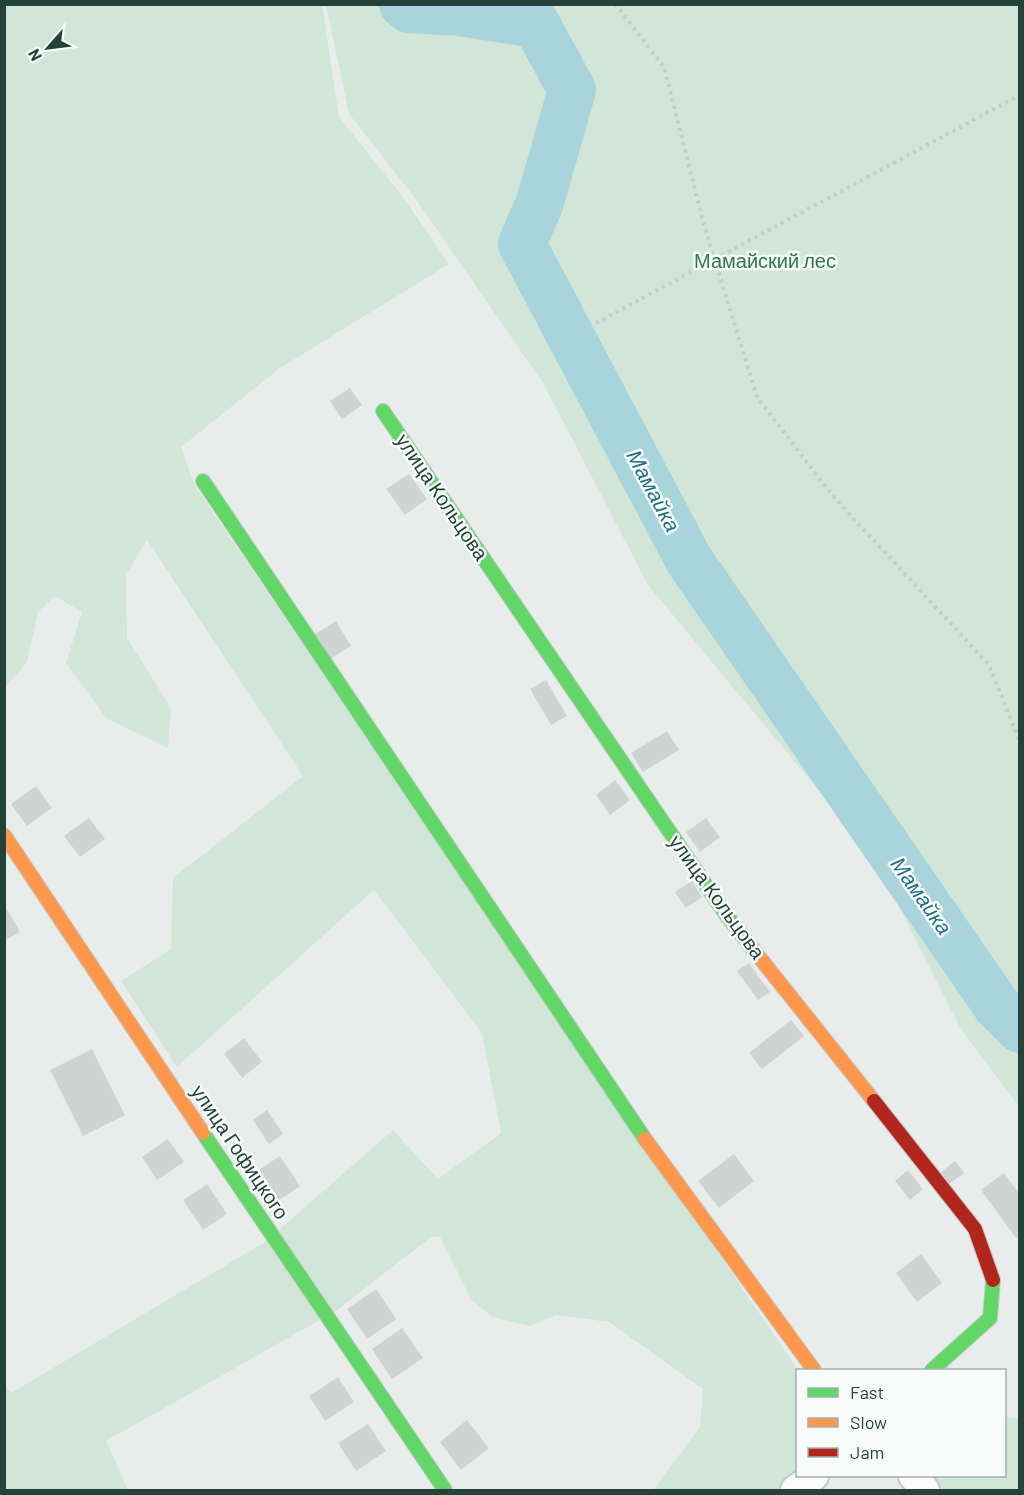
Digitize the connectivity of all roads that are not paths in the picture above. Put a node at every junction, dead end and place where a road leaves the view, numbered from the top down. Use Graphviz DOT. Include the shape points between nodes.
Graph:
graph roads {
  1 [pos="383,411"];
  2 [pos="203,481"];
  3 [pos="4,835"];
  4 [pos="813,1369"];
  5 [pos="934,1369"];
  6 [pos="813,1477"];
  7 [pos="914,1477"];
  8 [pos="445,1491"];
  9 [pos="795,1491"];
  10 [pos="925,1491"];
  1 -- 5 [label="street, улица Кольцова" via="725,913 975,1229 993,1279 990,1318"];
  2 -- 4 [label="street" via="624,1110"];
  3 -- 8 [label="street, улица Гофицкого"];
  6 -- 9 [label="street"];
  7 -- 10 [label="street"];
}
